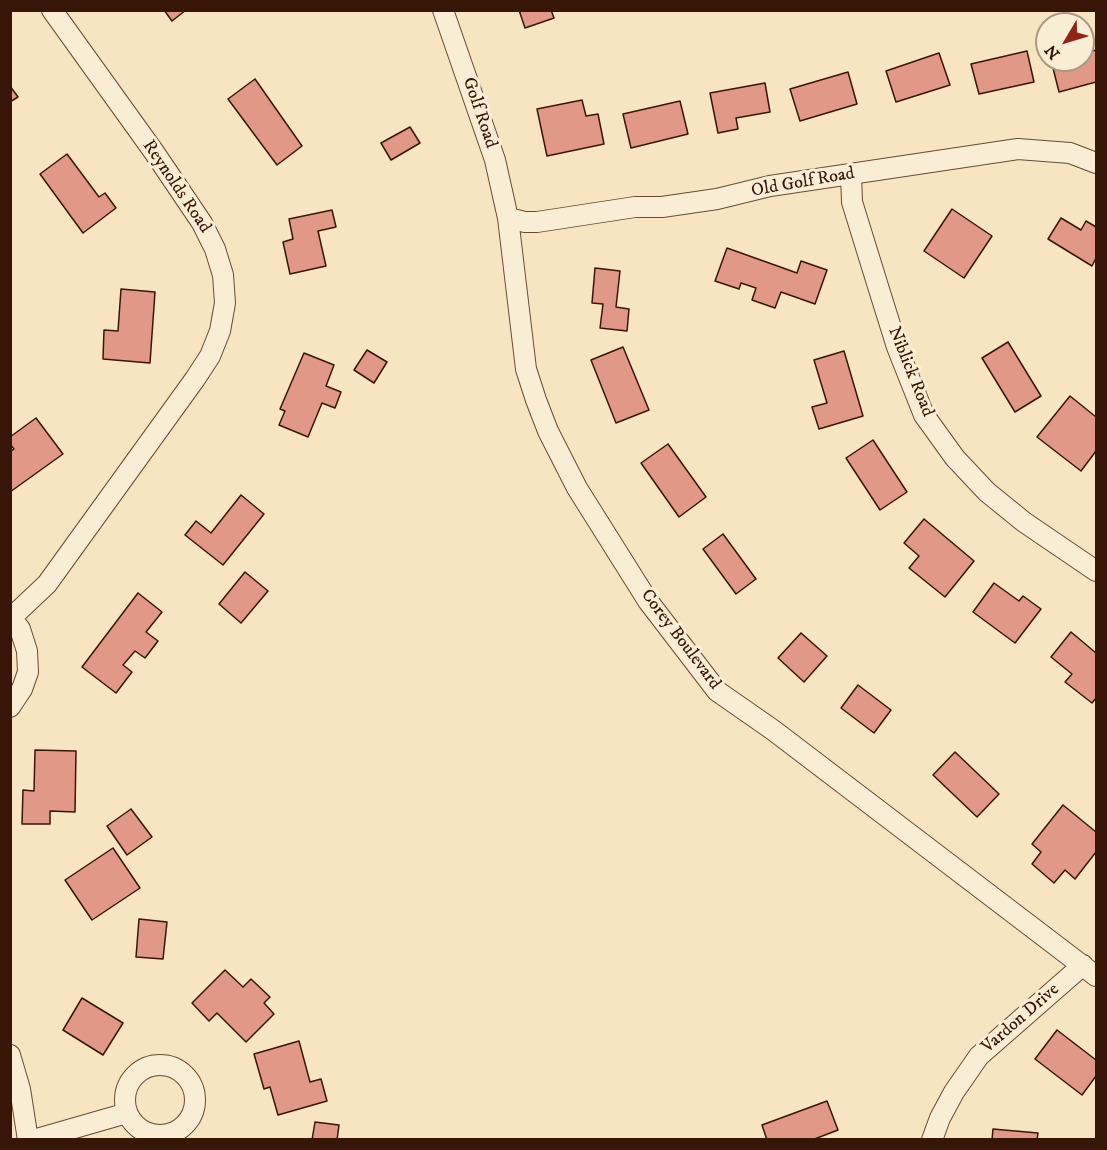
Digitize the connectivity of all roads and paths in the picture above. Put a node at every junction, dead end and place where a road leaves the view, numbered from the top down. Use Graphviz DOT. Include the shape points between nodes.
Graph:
graph roads {
  1 [pos="52,10"];
  2 [pos="443,10"];
  3 [pos="1096,163"];
  4 [pos="851,174"];
  5 [pos="508,218"];
  6 [pos="1096,572"];
  7 [pos="11,616"];
  8 [pos="10,707"];
  9 [pos="1090,970"];
  10 [pos="10,1055"];
  11 [pos="127,1113"];
  12 [pos="31,1140"];
  13 [pos="932,1140"];
  1 -- 7 [label="street, Reynolds Road" via="202,224 224,275 225,303 210,356 47,584"];
  2 -- 5 [label="street, Golf Road" via="495,160"];
  3 -- 4 [label="street, Old Golf Road" via="1070,153 1018,149"];
  4 -- 5 [label="street, Old Golf Road" via="662,207 634,207 537,222"];
  4 -- 6 [label="street, Niblick Road" via="852,202 897,347 924,415 955,458 987,492"];
  5 -- 9 [label="street, Corey Boulevard" via="526,369 548,431 577,488 648,601 717,691"];
  7 -- 8 [label="street" via="27,651 28,672"];
  9 -- 13 [label="street, Vardon Drive" via="979,1056 954,1092"];
  10 -- 12 [label="street"];
  11 -- 12 [label="street"];
}
